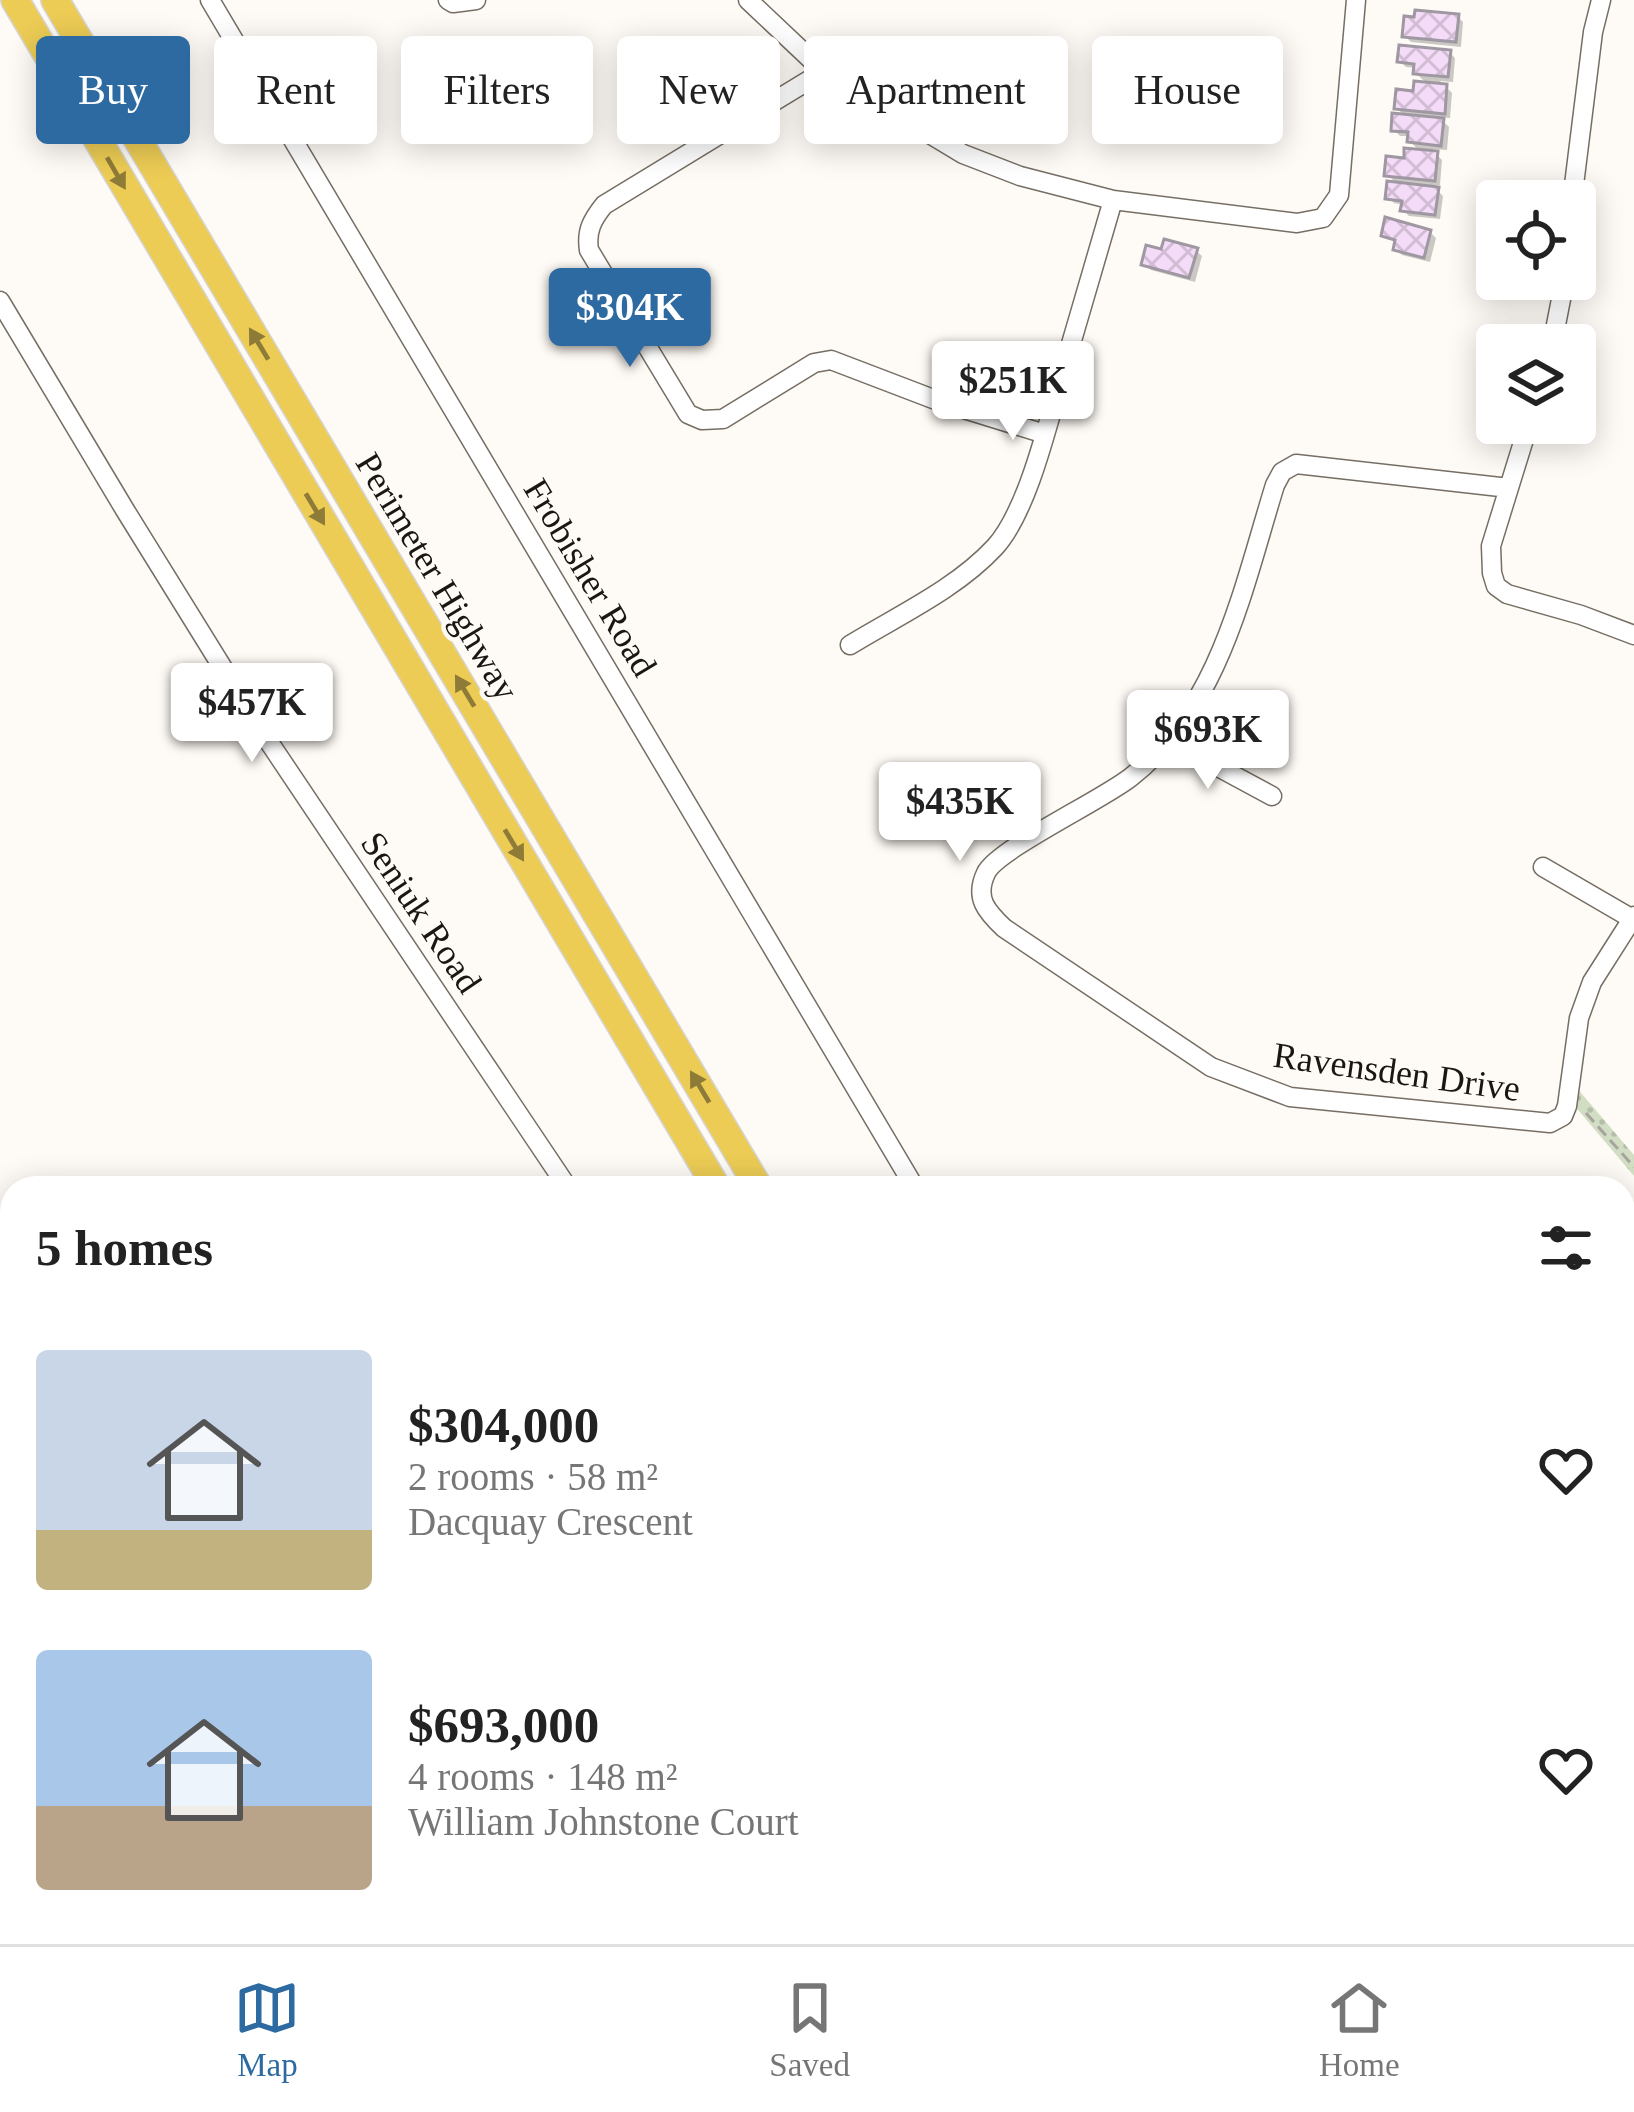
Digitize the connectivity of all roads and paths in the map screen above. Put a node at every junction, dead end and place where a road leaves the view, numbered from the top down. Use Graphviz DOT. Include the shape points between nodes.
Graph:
graph roads {
  1 [pos="15,0"];
  2 [pos="56,0"];
  3 [pos="210,0"];
  4 [pos="448,0"];
  5 [pos="476,0"];
  6 [pos="748,0"];
  7 [pos="1356,0"];
  8 [pos="1601,0"];
  9 [pos="804,52"];
  10 [pos="804,83"];
  11 [pos="946,144"];
  12 [pos="1575,180"];
  13 [pos="1113,200"];
  14 [pos="0,301"];
  15 [pos="1045,434"];
  16 [pos="1523,444"];
  17 [pos="1509,488"];
  18 [pos="1634,635"];
  19 [pos="850,645"];
  20 [pos="1171,741"];
  21 [pos="1272,796"];
  22 [pos="1543,867"];
  23 [pos="1634,918"];
  24 [pos="1568,1093"];
  25 [pos="1634,1167"];
  26 [pos="560,1176"];
  27 [pos="710,1176"];
  28 [pos="752,1176"];
  29 [pos="908,1176"];
  1 -- 27 [label="highway, Perimeter Highway, one-way"];
  28 -- 2 [label="highway, Perimeter Highway, one-way"];
  3 -- 29 [label="street, Frobisher Road"];
  4 -- 5 [label="street"];
  6 -- 9 [label="street"];
  7 -- 13 [label="street" via="1339,195 1323,218 1297,223"];
  8 -- 12 [label="street"];
  10 -- 15 [label="street" via="592,219 589,250 688,413 723,419 831,360"];
  11 -- 13 [label="street" via="1020,176"];
  13 -- 15 [label="street"];
  14 -- 26 [label="street, Seniuk Road" via="265,736"];
  15 -- 19 [label="street" via="998,544 949,585"];
  16 -- 17 [label="street"];
  17 -- 18 [label="street" via="1491,546 1496,586"];
  17 -- 20 [label="street, Ravensden Drive" via="1295,464 1282,472 1210,679"];
  20 -- 21 [label="street"];
  20 -- 24 [label="street, Ravensden Drive" via="1133,776 986,870 984,910 1211,1067 1290,1097 1550,1123 1563,1116"];
  22 -- 23 [label="street"];
  23 -- 24 [label="street, Ravensden Drive" via="1592,982"];
  24 -- 25 [label="path"];
}
